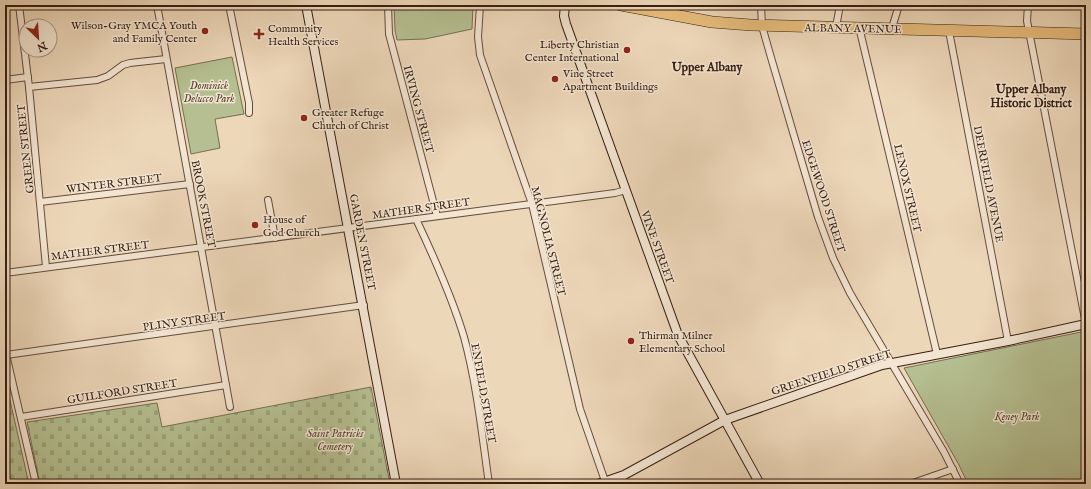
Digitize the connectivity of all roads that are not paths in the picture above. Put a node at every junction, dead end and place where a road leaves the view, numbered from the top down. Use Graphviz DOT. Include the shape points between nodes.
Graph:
graph roads {
  1 [pos="19,5"];
  2 [pos="157,5"];
  3 [pos="229,5"];
  4 [pos="306,5"];
  5 [pos="388,5"];
  6 [pos="480,5"];
  7 [pos="565,5"];
  8 [pos="621,5"];
  9 [pos="761,5"];
  10 [pos="840,5"];
  11 [pos="899,5"];
  12 [pos="1028,5"];
  13 [pos="668,10"];
  14 [pos="762,26"];
  15 [pos="836,27"];
  16 [pos="859,27"];
  17 [pos="892,28"];
  18 [pos="949,31"];
  19 [pos="1029,32"];
  20 [pos="1086,34"];
  21 [pos="166,59"];
  22 [pos="28,77"];
  23 [pos="5,80"];
  24 [pos="29,87"];
  25 [pos="249,113"];
  26 [pos="190,184"];
  27 [pos="626,190"];
  28 [pos="268,200"];
  29 [pos="40,202"];
  30 [pos="532,204"];
  31 [pos="437,216"];
  32 [pos="416,219"];
  33 [pos="348,228"];
  34 [pos="275,238"];
  35 [pos="202,248"];
  36 [pos="46,267"];
  37 [pos="5,273"];
  38 [pos="364,306"];
  39 [pos="1086,324"];
  40 [pos="216,326"];
  41 [pos="1008,341"];
  42 [pos="6,352"];
  43 [pos="937,354"];
  44 [pos="891,363"];
  45 [pos="226,385"];
  46 [pos="230,407"];
  47 [pos="21,417"];
  48 [pos="725,420"];
  49 [pos="953,469"];
  50 [pos="603,483"];
  51 [pos="36,484"];
  52 [pos="396,484"];
  53 [pos="489,484"];
  54 [pos="760,484"];
  55 [pos="910,484"];
  56 [pos="960,484"];
  1 -- 22 [label="street, GREEN STREET"];
  2 -- 21 [label="street, BROOK STREET"];
  3 -- 25 [label="street"];
  4 -- 33 [label="street, GARDEN STREET"];
  5 -- 31 [label="street, IRVING STREET" via="389,34"];
  6 -- 30 [label="street, MAGNOLIA STREET" via="480,55"];
  7 -- 27 [label="street, VINE STREET" via="566,24"];
  8 -- 13 [label="highway, ALBANY AVENUE"];
  9 -- 14 [label="street, EDGEWOOD STREET"];
  10 -- 15 [label="street"];
  11 -- 17 [label="street"];
  12 -- 19 [label="street"];
  13 -- 14 [label="highway, ALBANY AVENUE" via="712,22"];
  14 -- 15 [label="highway, ALBANY AVENUE"];
  14 -- 44 [label="street, EDGEWOOD STREET" via="818,217 833,258 850,293"];
  15 -- 16 [label="highway, ALBANY AVENUE"];
  16 -- 17 [label="highway, ALBANY AVENUE"];
  16 -- 43 [label="street, LENOX STREET"];
  17 -- 18 [label="highway, ALBANY AVENUE"];
  18 -- 19 [label="highway, ALBANY AVENUE"];
  18 -- 41 [label="street, DEERFIELD AVENUE"];
  19 -- 20 [label="highway, ALBANY AVENUE"];
  19 -- 39 [label="street"];
  21 -- 24 [label="street" via="123,65 108,76 97,80"];
  21 -- 26 [label="street, BROOK STREET"];
  22 -- 23 [label="street"];
  22 -- 24 [label="street, GREEN STREET"];
  24 -- 29 [label="street, GREEN STREET"];
  26 -- 29 [label="street, WINTER STREET"];
  26 -- 35 [label="street, BROOK STREET"];
  27 -- 30 [label="street, MATHER STREET"];
  27 -- 48 [label="street, VINE STREET" via="678,335"];
  28 -- 34 [label="street"];
  29 -- 36 [label="street, GREEN STREET"];
  30 -- 31 [label="street, MATHER STREET"];
  30 -- 50 [label="street, MAGNOLIA STREET" via="580,409"];
  31 -- 32 [label="street, MATHER STREET"];
  32 -- 33 [label="street, MATHER STREET"];
  32 -- 53 [label="street, ENFIELD STREET" via="464,336 473,376"];
  33 -- 34 [label="street, MATHER STREET"];
  33 -- 38 [label="street, GARDEN STREET"];
  34 -- 35 [label="street, MATHER STREET"];
  35 -- 36 [label="street, MATHER STREET"];
  35 -- 40 [label="street, BROOK STREET"];
  36 -- 37 [label="street, MATHER STREET"];
  38 -- 40 [label="street, PLINY STREET"];
  38 -- 52 [label="street, GARDEN STREET"];
  39 -- 41 [label="street, GREENFIELD STREET"];
  40 -- 42 [label="street, PLINY STREET"];
  40 -- 45 [label="street, BROOK STREET"];
  41 -- 43 [label="street, GREENFIELD STREET"];
  42 -- 47 [label="street"];
  43 -- 44 [label="street, GREENFIELD STREET"];
  44 -- 48 [label="street, GREENFIELD STREET"];
  44 -- 49 [label="street, EDGEWOOD STREET"];
  45 -- 46 [label="street, BROOK STREET"];
  45 -- 47 [label="street, GUILFORD STREET"];
  47 -- 51 [label="street"];
  48 -- 50 [label="street, GREENFIELD STREET" via="624,475"];
  48 -- 54 [label="street, VINE STREET"];
  49 -- 55 [label="street"];
  49 -- 56 [label="street, EDGEWOOD STREET"];
}
